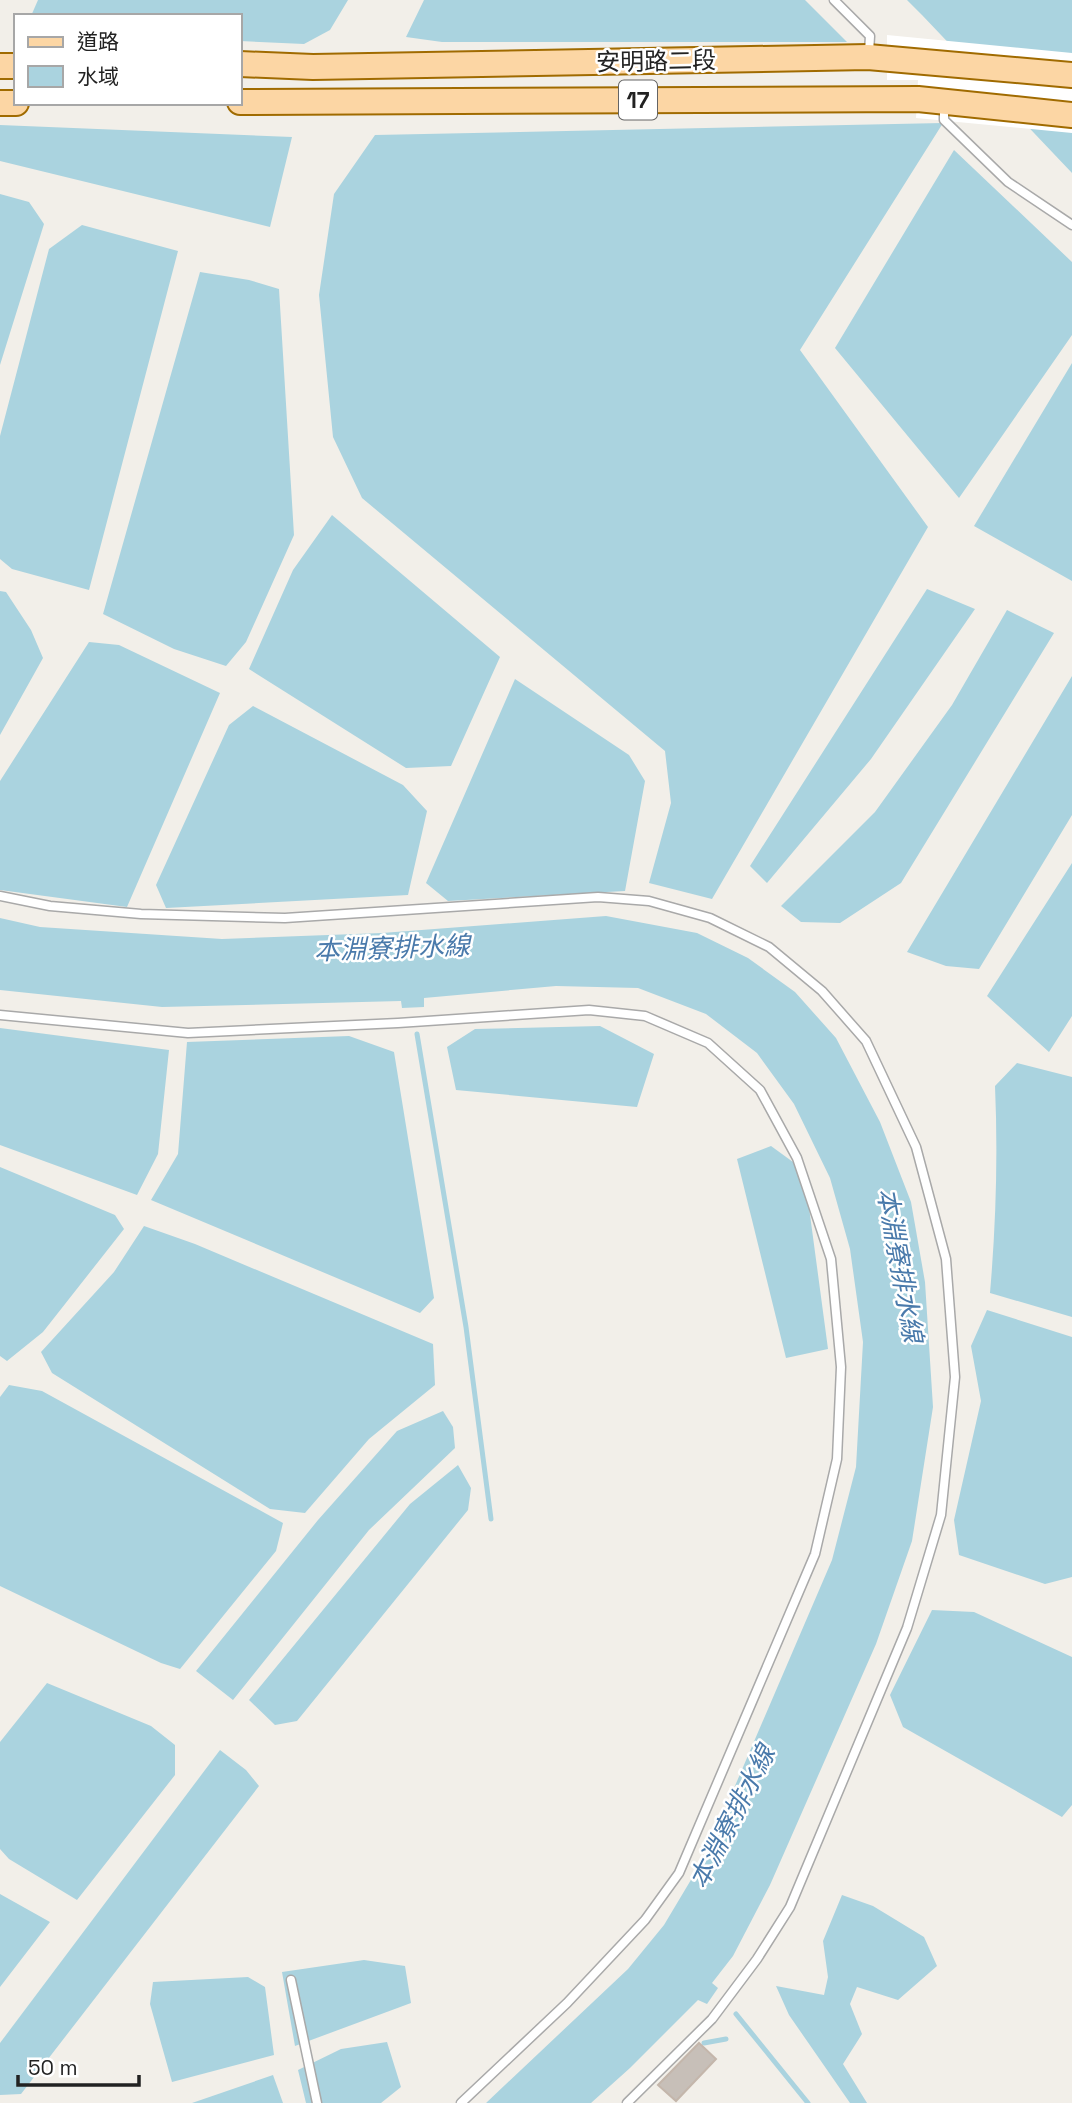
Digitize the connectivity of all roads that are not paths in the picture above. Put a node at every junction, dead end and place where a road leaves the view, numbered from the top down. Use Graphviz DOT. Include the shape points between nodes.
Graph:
graph roads {
  1 [pos="834,0"];
  2 [pos="878,57"];
  3 [pos="242,64"];
  4 [pos="1072,75"];
  5 [pos="242,102"];
  6 [pos="944,111"];
  7 [pos="1072,115"];
  8 [pos="1072,225"];
  9 [pos="0,896"];
  10 [pos="0,1014"];
  11 [pos="291,1980"];
  12 [pos="317,2103"];
  13 [pos="461,2103"];
  14 [pos="627,2103"];
  1 -- 2 [label="lane" via="870,36"];
  2 -- 3 [label="main road, 安明路二段 / 17" via="313,67"];
  2 -- 4 [label="main road, 安明路二段 / 17"];
  5 -- 6 [label="main road, 安明路二段 / 17" via="918,99"];
  6 -- 7 [label="main road, 安明路二段 / 17"];
  6 -- 8 [label="lane" via="1008,182"];
  9 -- 14 [label="lane" via="50,906 141,914 285,918 598,897 649,901 710,918 769,947 822,990 866,1041 916,1147 946,1259 956,1377 941,1515 908,1628 790,1907 712,2019"];
  10 -- 13 [label="lane" via="188,1032 589,1010 645,1016 708,1043 760,1090 797,1158 831,1259 841,1367 837,1459 815,1554 679,1873 645,1920 567,2003"];
  11 -- 12 [label="lane"];
}
